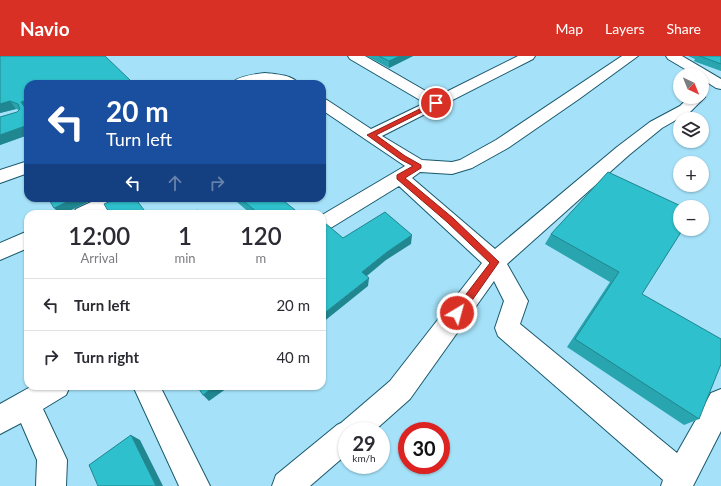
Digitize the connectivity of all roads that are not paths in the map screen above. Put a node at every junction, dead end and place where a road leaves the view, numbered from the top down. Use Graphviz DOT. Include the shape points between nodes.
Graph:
graph roads {
  1 [pos="355,56"];
  2 [pos="528,56"];
  3 [pos="631,56"];
  4 [pos="673,56"];
  5 [pos="253,80"];
  6 [pos="281,80"];
  7 [pos="719,81"];
  8 [pos="709,89"];
  9 [pos="436,103"];
  10 [pos="690,104"];
  11 [pos="326,106"];
  12 [pos="371,135"];
  13 [pos="24,168"];
  14 [pos="409,172"];
  15 [pos="0,177"];
  16 [pos="108,202"];
  17 [pos="92,210"];
  18 [pos="326,222"];
  19 [pos="24,241"];
  20 [pos="0,252"];
  21 [pos="495,262"];
  22 [pos="51,390"];
  23 [pos="148,390"];
  24 [pos="721,403"];
  25 [pos="27,405"];
  26 [pos="0,420"];
  27 [pos="363,422"];
  28 [pos="338,443"];
  29 [pos="678,481"];
  30 [pos="51,486"];
  31 [pos="195,486"];
  32 [pos="287,486"];
  1 -- 9 [label="street"];
  2 -- 9 [label="street"];
  3 -- 14 [label="street" via="508,140 466,164 452,168"];
  4 -- 7 [label="street"];
  5 -- 6 [label="street" via="264,77"];
  7 -- 8 [label="street"];
  9 -- 12 [label="street"];
  10 -- 21 [label="street" via="656,125 623,151"];
  11 -- 12 [label="street"];
  12 -- 14 [label="street" via="402,157"];
  13 -- 15 [label="street"];
  14 -- 18 [label="street"];
  14 -- 21 [label="street" via="450,220"];
  16 -- 17 [label="street"];
  19 -- 20 [label="street"];
  21 -- 27 [label="street" via="400,390"];
  21 -- 29 [label="street" via="516,301 507,328"];
  22 -- 25 [label="street"];
  23 -- 31 [label="street"];
  24 -- 29 [label="street"];
  25 -- 26 [label="street"];
  25 -- 30 [label="street" via="52,460"];
  28 -- 32 [label="street"];
}
